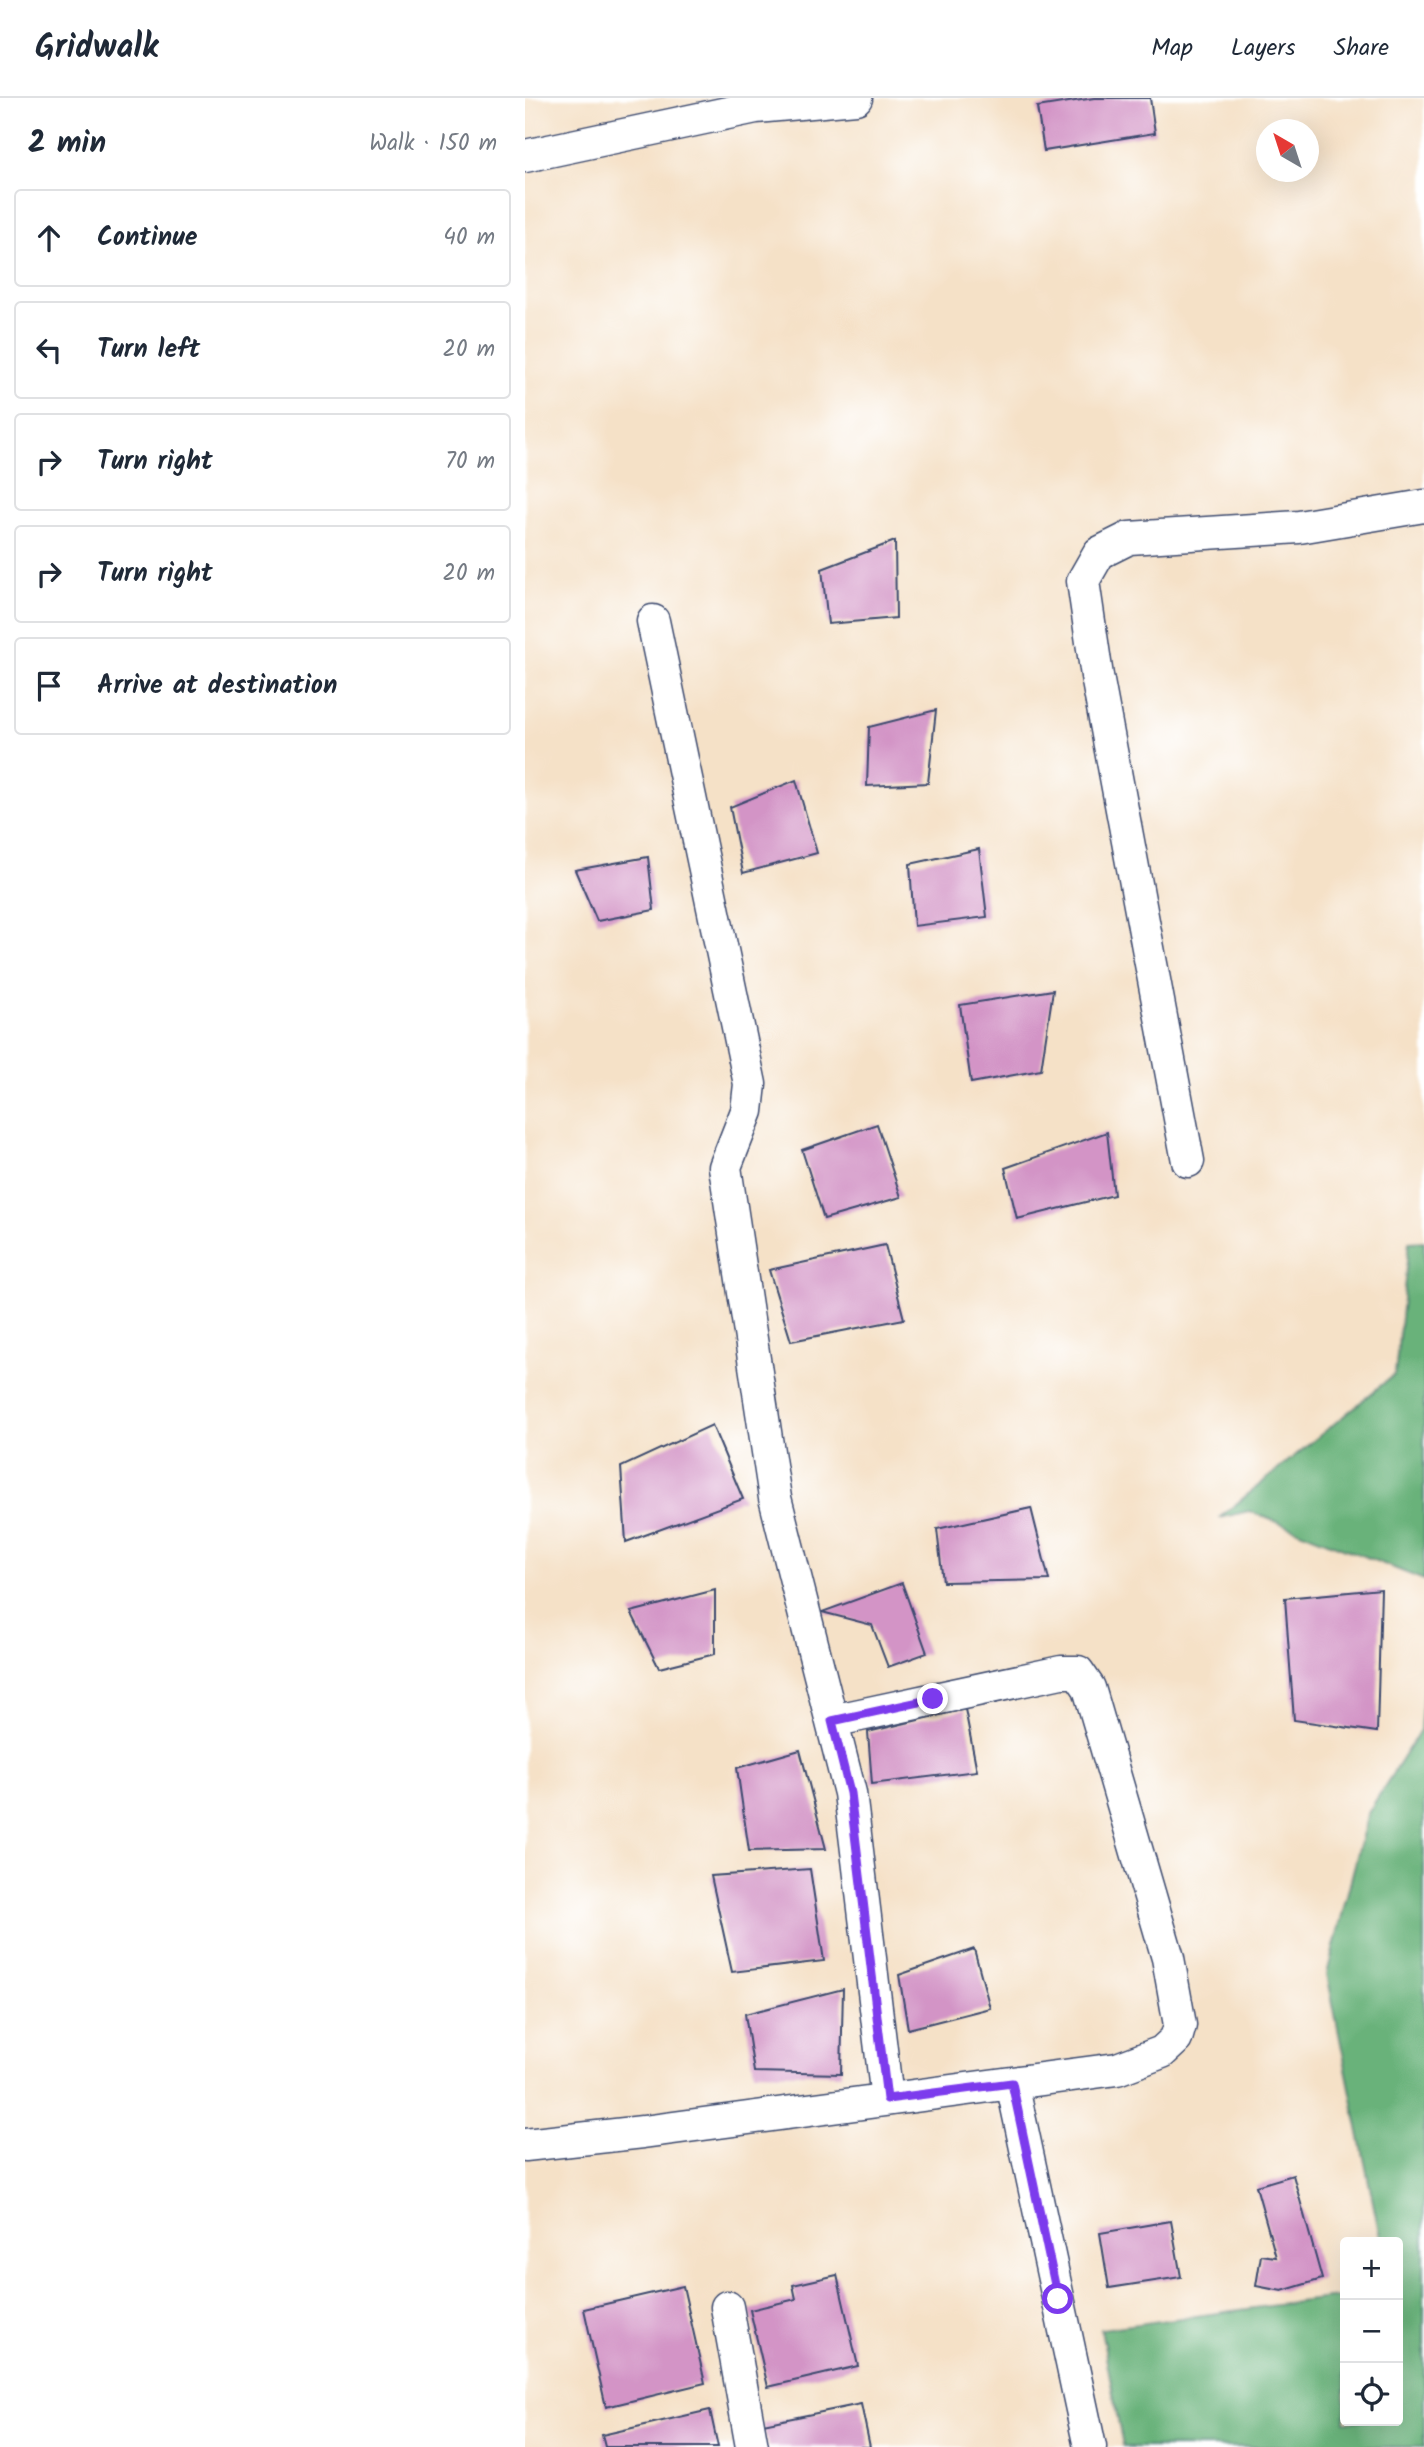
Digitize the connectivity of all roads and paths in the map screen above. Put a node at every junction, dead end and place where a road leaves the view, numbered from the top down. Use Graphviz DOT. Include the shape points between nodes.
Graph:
graph roads {
  1 [pos="856,98"];
  2 [pos="525,156"];
  3 [pos="1424,506"];
  4 [pos="653,621"];
  5 [pos="1188,1161"];
  6 [pos="832,1721"];
  7 [pos="1012,2083"];
  8 [pos="887,2099"];
  9 [pos="525,2145"];
  10 [pos="727,2307"];
  11 [pos="752,2447"];
  12 [pos="1090,2447"];
  1 -- 2 [label="street" via="755,107"];
  3 -- 5 [label="street" via="1299,527 1129,538 1099,553 1083,581"];
  4 -- 6 [label="street" via="750,1084 747,1111 725,1167 775,1498"];
  6 -- 7 [label="street" via="1061,1672 1078,1672 1089,1688 1168,1958 1180,2025 1176,2039 1162,2052 1117,2069"];
  6 -- 8 [label="street" via="850,1793"];
  7 -- 8 [label="street"];
  7 -- 12 [label="street"];
  8 -- 9 [label="street"];
  10 -- 11 [label="street"];
}
